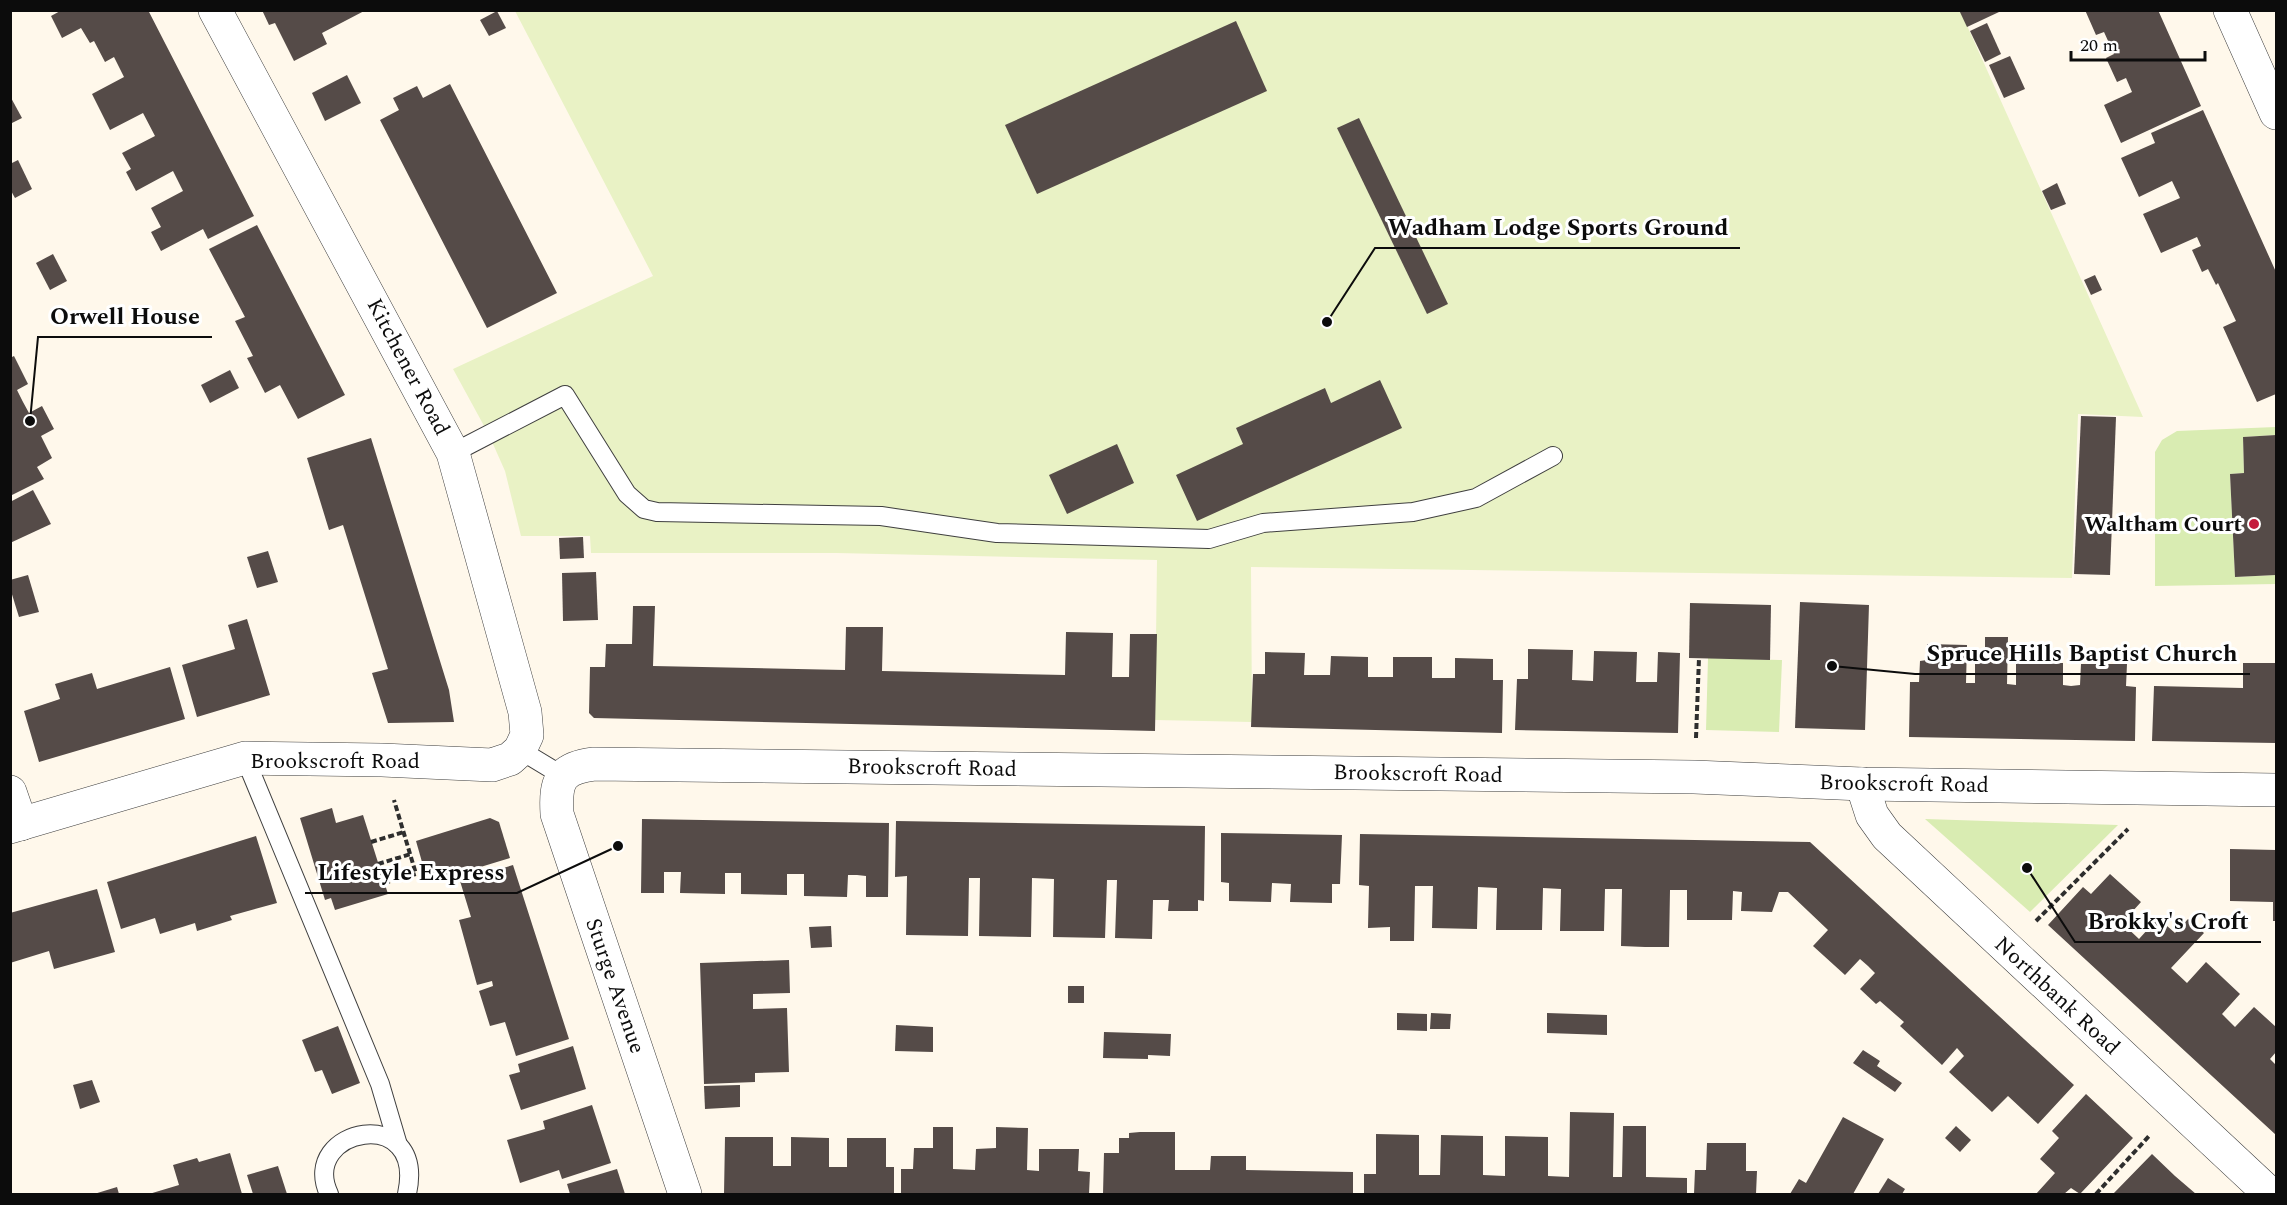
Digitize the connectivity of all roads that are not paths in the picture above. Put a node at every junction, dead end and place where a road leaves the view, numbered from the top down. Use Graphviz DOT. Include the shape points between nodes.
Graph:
graph roads {
  1 [pos="215,10"];
  2 [pos="2230,10"];
  3 [pos="2277,112"];
  4 [pos="453,453"];
  5 [pos="1552,456"];
  6 [pos="520,750"];
  7 [pos="245,758"];
  8 [pos="563,776"];
  9 [pos="1862,784"];
  10 [pos="2277,790"];
  11 [pos="10,792"];
  12 [pos="16,826"];
  13 [pos="398,1145"];
  14 [pos="411,1189"];
  15 [pos="329,1194"];
  16 [pos="685,1194"];
  17 [pos="2270,1194"];
  1 -- 4 [label="street, Kitchener Road"];
  2 -- 3 [label="street"];
  4 -- 5 [label="lane" via="565,395 627,494 644,508 657,512 881,516 997,533 1209,539 1263,523 1413,512 1476,498"];
  4 -- 6 [label="street, Kitchener Road" via="525,712 527,735"];
  6 -- 7 [label="street, Brookscroft Road" via="510,759 492,765"];
  6 -- 8 [label="lane"];
  7 -- 12 [label="street, Brookscroft Road"];
  7 -- 13 [label="lane" via="380,1084"];
  8 -- 9 [label="street, Brookscroft Road" via="576,766 594,764 1694,777"];
  8 -- 16 [label="street, Sturge Avenue" via="556,795 557,814"];
  9 -- 10 [label="street, Brookscroft Road"];
  9 -- 17 [label="street, Northbank Road" via="1872,815 1887,836"];
  11 -- 12 [label="street"];
  13 -- 14 [label="lane" via="410,1166"];
  13 -- 15 [label="lane" via="367,1133 351,1136 336,1147 327,1163 324,1176"];
}
